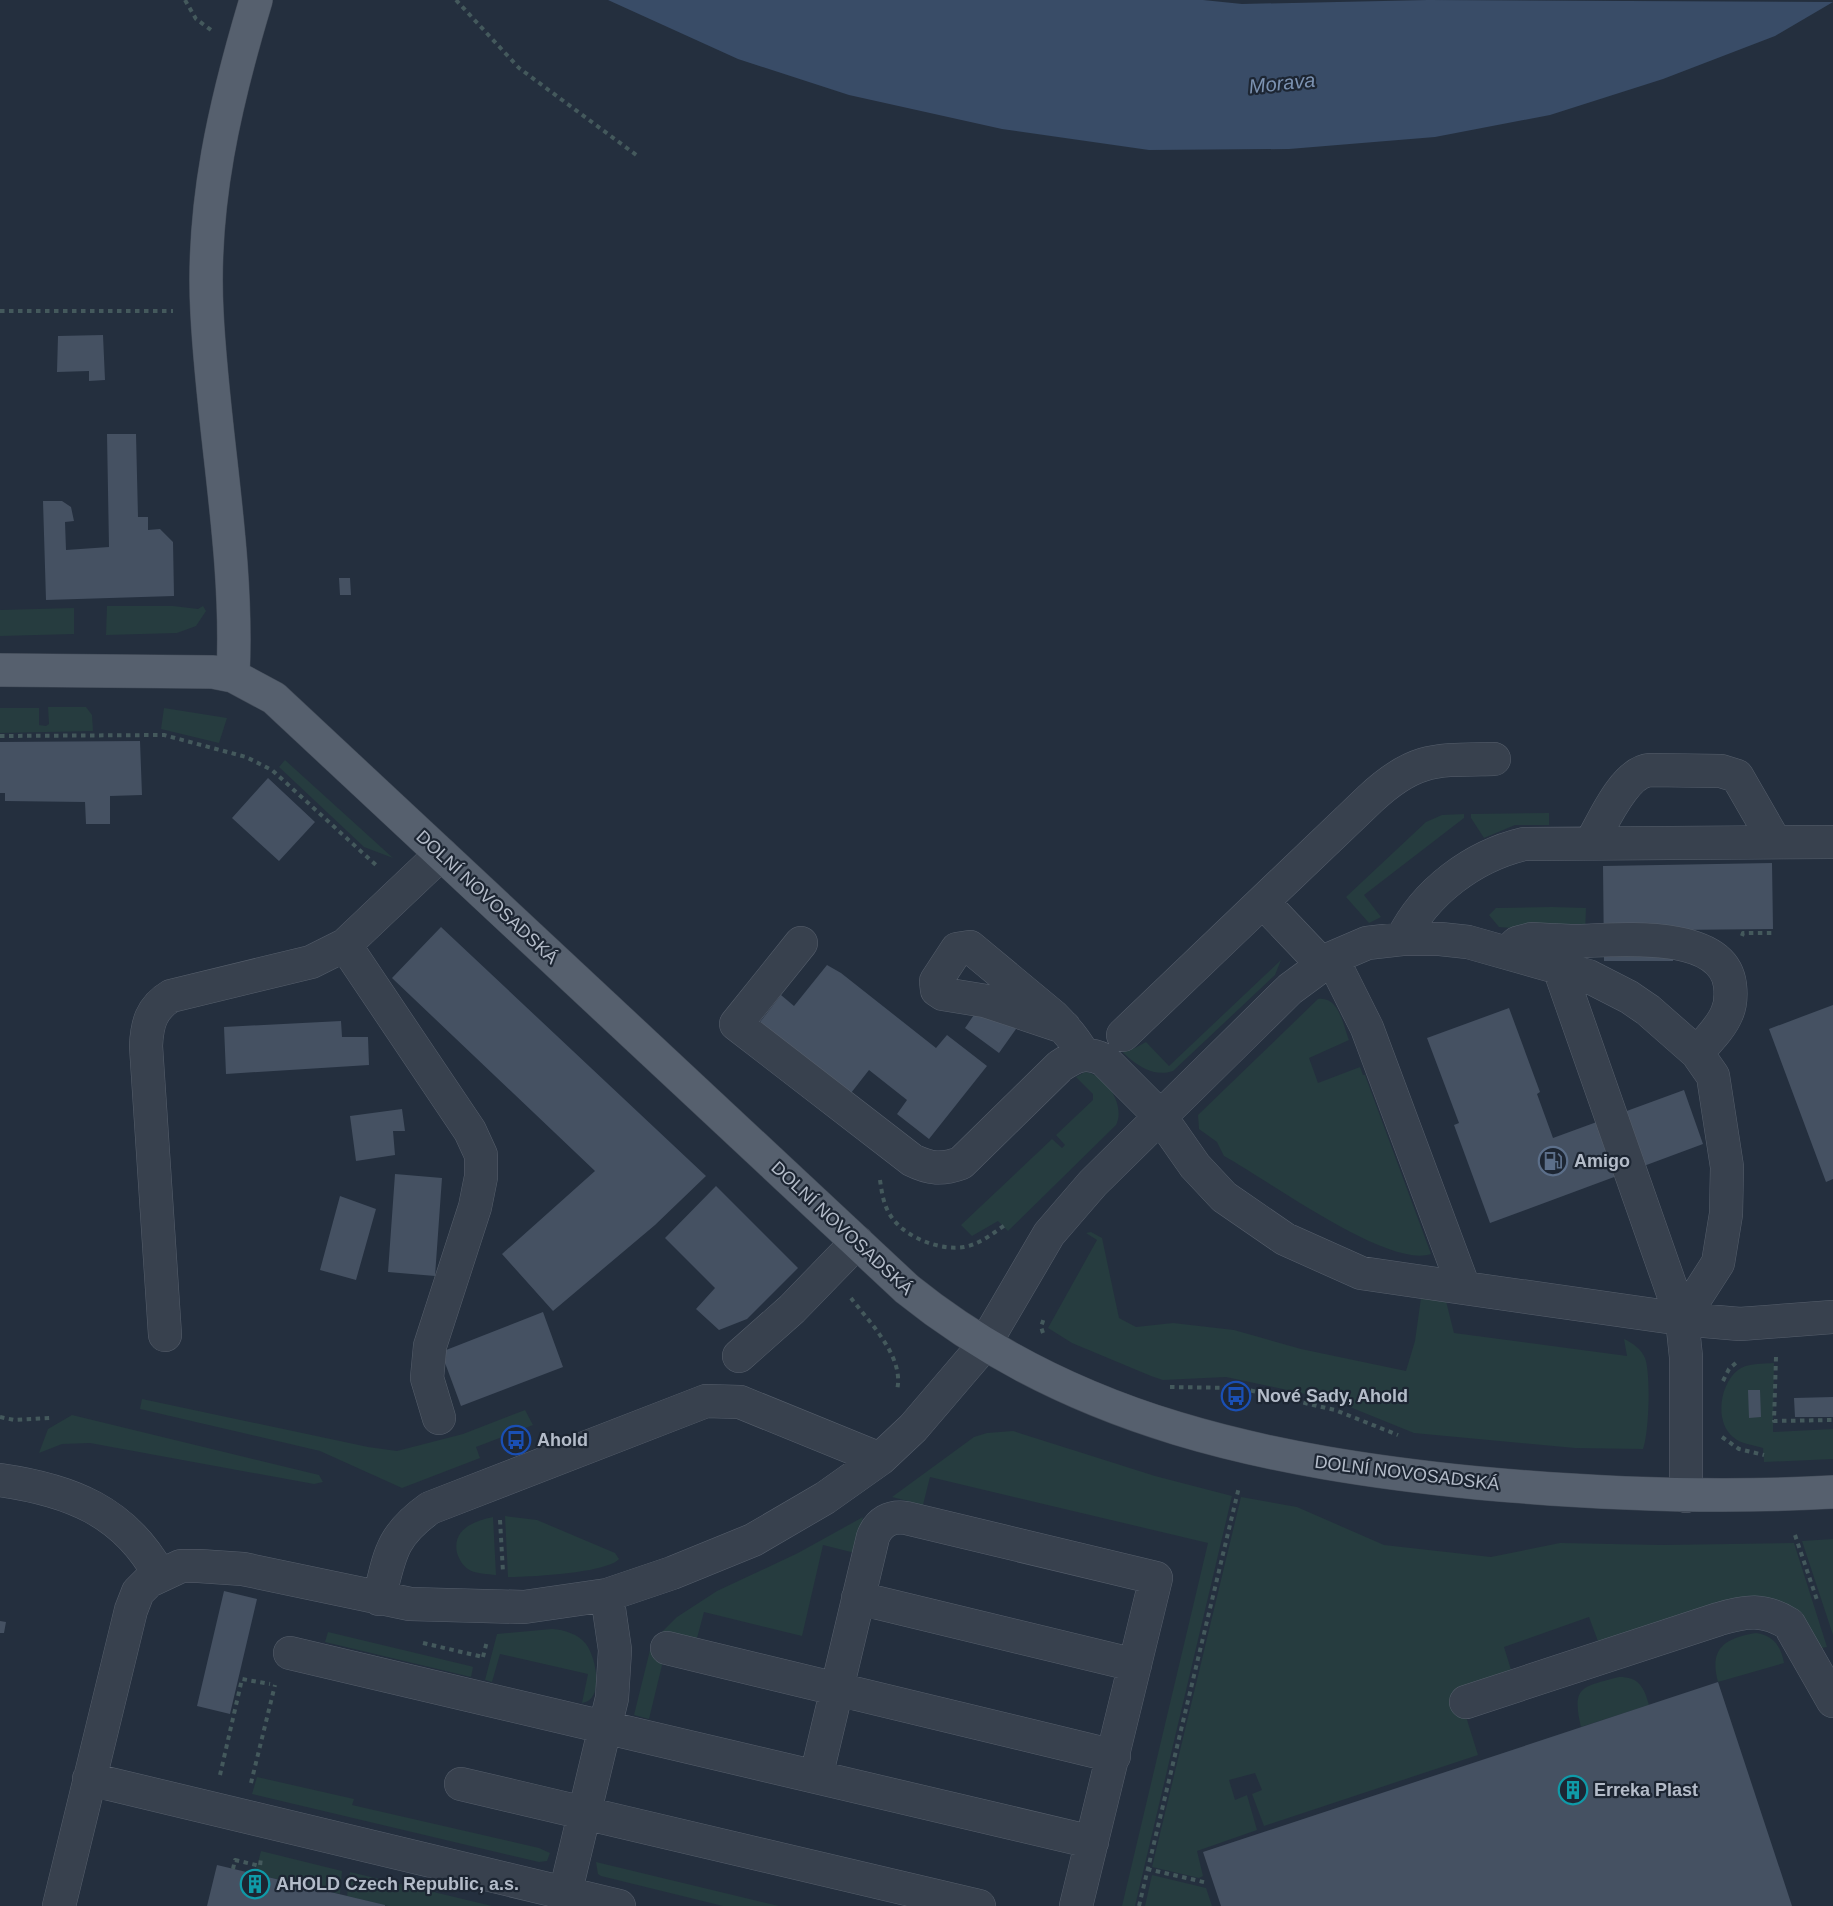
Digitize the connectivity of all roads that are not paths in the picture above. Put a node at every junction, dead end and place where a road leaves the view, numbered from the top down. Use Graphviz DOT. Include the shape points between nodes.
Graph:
graph roads {
  1 [pos="256,0"];
  2 [pos="0,670"];
  3 [pos="233,676"];
  4 [pos="1494,759"];
  5 [pos="1775,842"];
  6 [pos="1833,842"];
  7 [pos="1591,843"];
  8 [pos="441,854"];
  9 [pos="1263,902"];
  10 [pos="1402,939"];
  11 [pos="801,943"];
  12 [pos="345,945"];
  13 [pos="1509,953"];
  14 [pos="1327,961"];
  15 [pos="1558,965"];
  16 [pos="1064,1027"];
  17 [pos="1123,1035"];
  18 [pos="1696,1053"];
  19 [pos="1083,1054"];
  20 [pos="1160,1116"];
  21 [pos="856,1242"];
  22 [pos="1464,1288"];
  23 [pos="1833,1317"];
  24 [pos="1682,1319"];
  25 [pos="165,1335"];
  26 [pos="984,1345"];
  27 [pos="740,1356"];
  28 [pos="439,1418"];
  29 [pos="880,1459"];
  30 [pos="0,1479"];
  31 [pos="1833,1492"];
  32 [pos="1686,1496"];
  33 [pos="159,1574"];
  34 [pos="607,1595"];
  35 [pos="858,1598"];
  36 [pos="379,1599"];
  37 [pos="667,1648"];
  38 [pos="290,1653"];
  39 [pos="1135,1665"];
  40 [pos="836,1690"];
  41 [pos="1833,1701"];
  42 [pos="1466,1702"];
  43 [pos="606,1727"];
  44 [pos="1114,1756"];
  45 [pos="816,1777"];
  46 [pos="89,1779"];
  47 [pos="461,1784"];
  48 [pos="584,1813"];
  49 [pos="1092,1842"];
  50 [pos="565,1894"];
  51 [pos="59,1906"];
  52 [pos="619,1906"];
  53 [pos="980,1906"];
  54 [pos="1076,1906"];
  1 -- 3 [label="main road" via="235,69 208,210 208,335 234,589"];
  2 -- 3 [label="main road, DOLNÍ NOVOSADSKÁ" via="185,671"];
  3 -- 8 [label="main road, DOLNÍ NOVOSADSKÁ" via="274,698"];
  4 -- 9 [label="lane" via="1425,762 1400,774"];
  5 -- 6 [label="lane"];
  5 -- 7 [label="lane"];
  5 -- 7 [label="lane" via="1737,776 1721,771 1642,770 1628,780"];
  7 -- 10 [label="lane" via="1524,844 1488,856 1426,901"];
  8 -- 12 [label="lane"];
  8 -- 21 [label="main road, DOLNÍ NOVOSADSKÁ"];
  9 -- 14 [label="lane"];
  9 -- 17 [label="lane"];
  10 -- 13 [label="lane" via="1468,942"];
  10 -- 14 [label="lane" via="1367,944"];
  11 -- 19 [label="lane" via="736,1024 927,1168 945,1169 961,1163 1060,1066"];
  12 -- 25 [label="lane" via="311,962 171,996 152,1014 146,1046"];
  12 -- 28 [label="lane" via="470,1131 481,1155 475,1207 430,1346 428,1378"];
  13 -- 15 [label="lane"];
  13 -- 18 [label="lane" via="1516,943 1532,939 1673,943 1705,951 1727,973 1730,1000 1719,1026"];
  14 -- 20 [label="lane" via="1290,989"];
  14 -- 22 [label="lane" via="1367,1028"];
  15 -- 18 [label="lane" via="1588,975 1629,997"];
  15 -- 24 [label="lane"];
  16 -- 19 [label="lane"];
  18 -- 24 [label="lane" via="1713,1076 1722,1123 1726,1214 1718,1263"];
  19 -- 20 [label="lane" via="1104,1060"];
  20 -- 22 [label="lane" via="1195,1166 1224,1197 1285,1239 1361,1273"];
  20 -- 26 [label="lane" via="1049,1234"];
  21 -- 26 [label="main road, DOLNÍ NOVOSADSKÁ" via="925,1303"];
  21 -- 27 [label="lane"];
  22 -- 24 [label="lane"];
  23 -- 24 [label="lane" via="1740,1324"];
  24 -- 32 [label="lane" via="1686,1357"];
  26 -- 29 [label="lane" via="933,1406"];
  26 -- 32 [label="main road, DOLNÍ NOVOSADSKÁ" via="1034,1373 1119,1410 1332,1466 1569,1491"];
  29 -- 34 [label="lane" via="825,1498 753,1540"];
  29 -- 36 [label="lane" via="740,1402 706,1401 430,1508 398,1537"];
  30 -- 33 [label="lane" via="48,1489 94,1508 133,1535"];
  31 -- 32 [label="main road, DOLNÍ NOVOSADSKÁ"];
  33 -- 36 [label="lane" via="181,1566 215,1566"];
  33 -- 46 [label="lane" via="138,1592 131,1610"];
  34 -- 36 [label="lane" via="495,1608"];
  34 -- 43 [label="lane" via="615,1650"];
  35 -- 39 [label="lane"];
  35 -- 39 [label="lane" via="873,1537 882,1523 896,1517 1156,1578"];
  35 -- 40 [label="lane"];
  37 -- 40 [label="lane"];
  38 -- 43 [label="lane"];
  39 -- 44 [label="lane"];
  40 -- 44 [label="lane"];
  40 -- 45 [label="lane"];
  41 -- 42 [label="lane" via="1789,1624 1777,1616 1755,1611 1719,1619"];
  43 -- 45 [label="lane"];
  43 -- 48 [label="lane"];
  44 -- 49 [label="lane"];
  45 -- 49 [label="lane"];
  46 -- 50 [label="lane"];
  46 -- 51 [label="lane"];
  47 -- 48 [label="lane"];
  48 -- 50 [label="lane"];
  48 -- 53 [label="lane"];
  49 -- 54 [label="lane"];
  50 -- 52 [label="lane"];
}
